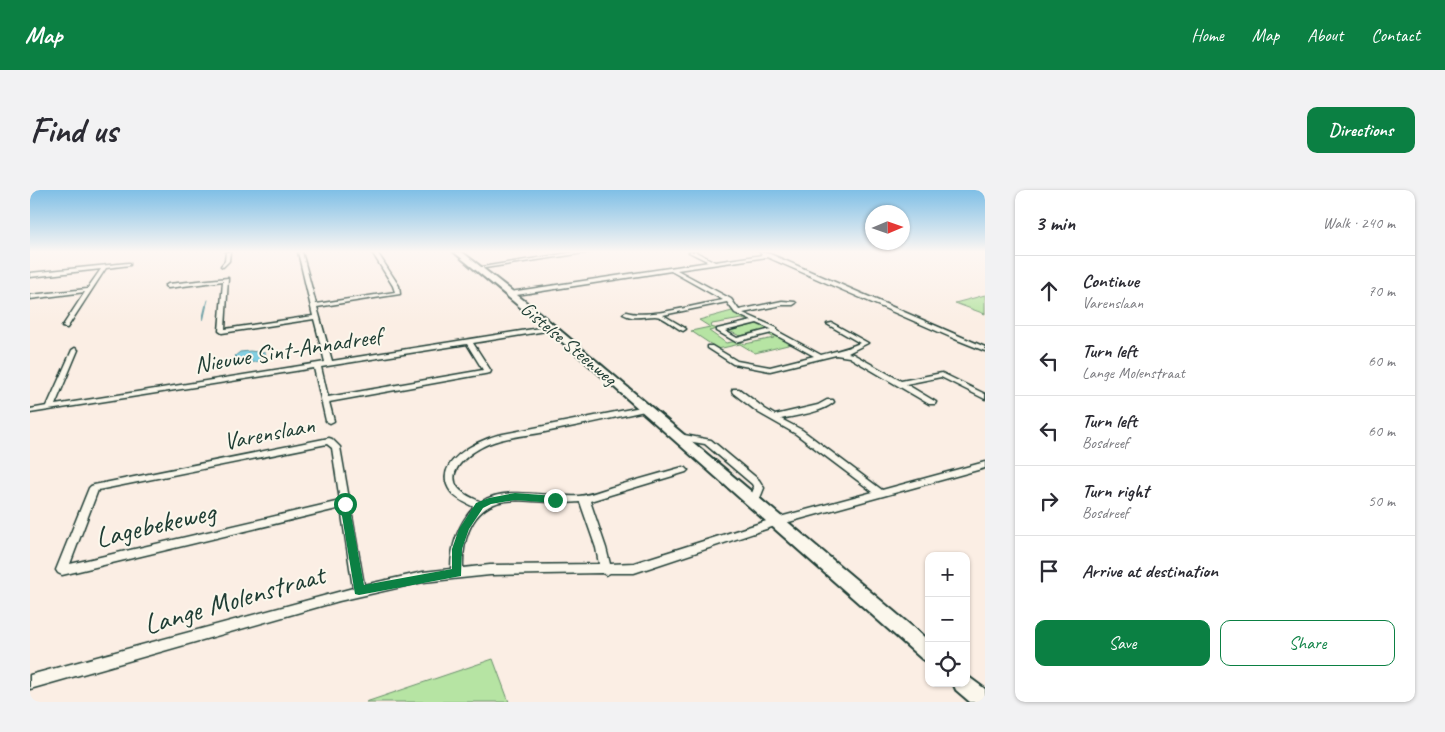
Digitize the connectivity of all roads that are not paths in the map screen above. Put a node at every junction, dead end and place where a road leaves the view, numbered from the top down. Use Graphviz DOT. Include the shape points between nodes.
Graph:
graph roads {
  1 [pos="98,276"];
  2 [pos="306,276"];
  3 [pos="389,276"];
  4 [pos="488,276"];
  5 [pos="633,276"];
  6 [pos="684,276"];
  7 [pos="818,276"];
  8 [pos="168,286"];
  9 [pos="88,290"];
  10 [pos="510,294"];
  11 [pos="30,297"];
  12 [pos="729,300"];
  13 [pos="793,303"];
  14 [pos="314,306"];
  15 [pos="737,312"];
  16 [pos="626,314"];
  17 [pos="658,314"];
  18 [pos="316,317"];
  19 [pos="755,322"];
  20 [pos="830,324"];
  21 [pos="65,327"];
  22 [pos="552,328"];
  23 [pos="682,329"];
  24 [pos="773,332"];
  25 [pos="469,342"];
  26 [pos="710,347"];
  27 [pos="985,349"];
  28 [pos="75,350"];
  29 [pos="842,353"];
  30 [pos="820,357"];
  31 [pos="328,364"];
  32 [pos="317,366"];
  33 [pos="953,372"];
  34 [pos="942,375"];
  35 [pos="900,383"];
  36 [pos="736,391"];
  37 [pos="985,396"];
  38 [pos="325,400"];
  39 [pos="830,402"];
  40 [pos="932,402"];
  41 [pos="50,408"];
  42 [pos="646,408"];
  43 [pos="30,411"];
  44 [pos="774,418"];
  45 [pos="330,422"];
  46 [pos="985,465"];
  47 [pos="683,470"];
  48 [pos="94,488"];
  49 [pos="880,493"];
  50 [pos="584,499"];
  51 [pos="345,504"];
  52 [pos="479,506"];
  53 [pos="776,522"];
  54 [pos="606,570"];
  55 [pos="457,573"];
  56 [pos="359,591"];
  57 [pos="925,650"];
  58 [pos="30,682"];
  59 [pos="968,687"];
  60 [pos="985,702"];
  1 -- 9 [label="street"];
  2 -- 14 [label="street"];
  3 -- 14 [label="street" via="398,293"];
  4 -- 10 [label="main road, Gistelse Steenweg"];
  5 -- 10 [label="street"];
  6 -- 12 [label="street"];
  7 -- 27 [label="street"];
  8 -- 18 [label="street" via="226,279 222,331"];
  9 -- 11 [label="street"];
  9 -- 21 [label="street"];
  10 -- 22 [label="main road, Gistelse Steenweg"];
  12 -- 15 [label="street"];
  12 -- 17 [label="street"];
  13 -- 15 [label="street"];
  14 -- 18 [label="street"];
  15 -- 19 [label="street"];
  16 -- 17 [label="street"];
  17 -- 23 [label="street"];
  18 -- 31 [label="street"];
  19 -- 24 [label="street" via="772,327 775,329"];
  19 -- 24 [label="street" via="719,330 736,340"];
  20 -- 29 [label="street" via="865,343"];
  22 -- 25 [label="street, Nieuwe Sint-Annadreef"];
  22 -- 42 [label="main road, Gistelse Steenweg"];
  24 -- 30 [label="street"];
  25 -- 31 [label="street, Nieuwe Sint-Annadreef"];
  25 -- 38 [label="street" via="488,371"];
  26 -- 30 [label="street" via="735,363 770,369"];
  28 -- 41 [label="street"];
  29 -- 30 [label="street"];
  29 -- 35 [label="street"];
  31 -- 32 [label="street, Nieuwe Sint-Annadreef"];
  32 -- 38 [label="street"];
  32 -- 41 [label="street, Nieuwe Sint-Annadreef"];
  33 -- 34 [label="street"];
  34 -- 35 [label="street"];
  34 -- 37 [label="street"];
  35 -- 40 [label="street"];
  36 -- 44 [label="street"];
  38 -- 45 [label="street"];
  39 -- 44 [label="street"];
  41 -- 43 [label="street, Nieuwe Sint-Annadreef"];
  42 -- 52 [label="street" via="504,437 480,445 458,461 449,479 457,493"];
  42 -- 53 [label="main road, Gistelse Steenweg"];
  44 -- 49 [label="street" via="799,432"];
  46 -- 49 [label="street, Lange Molenstraat"];
  47 -- 50 [label="street"];
  48 -- 51 [label="street, Varenslaan" via="329,442 336,447"];
  48 -- 51 [label="street, Lagebekeweg" via="62,570"];
  49 -- 53 [label="street, Lange Molenstraat"];
  50 -- 52 [label="street" via="508,496"];
  50 -- 54 [label="street"];
  51 -- 56 [label="street, Varenslaan"];
  52 -- 55 [label="street" via="459,541"];
  53 -- 54 [label="street, Lange Molenstraat" via="634,568"];
  53 -- 57 [label="main road, Gistelse Steenweg"];
  54 -- 55 [label="street, Lange Molenstraat" via="516,569"];
  55 -- 56 [label="street, Lange Molenstraat"];
  56 -- 58 [label="street, Lange Molenstraat"];
  59 -- 60 [label="main road"];
}
